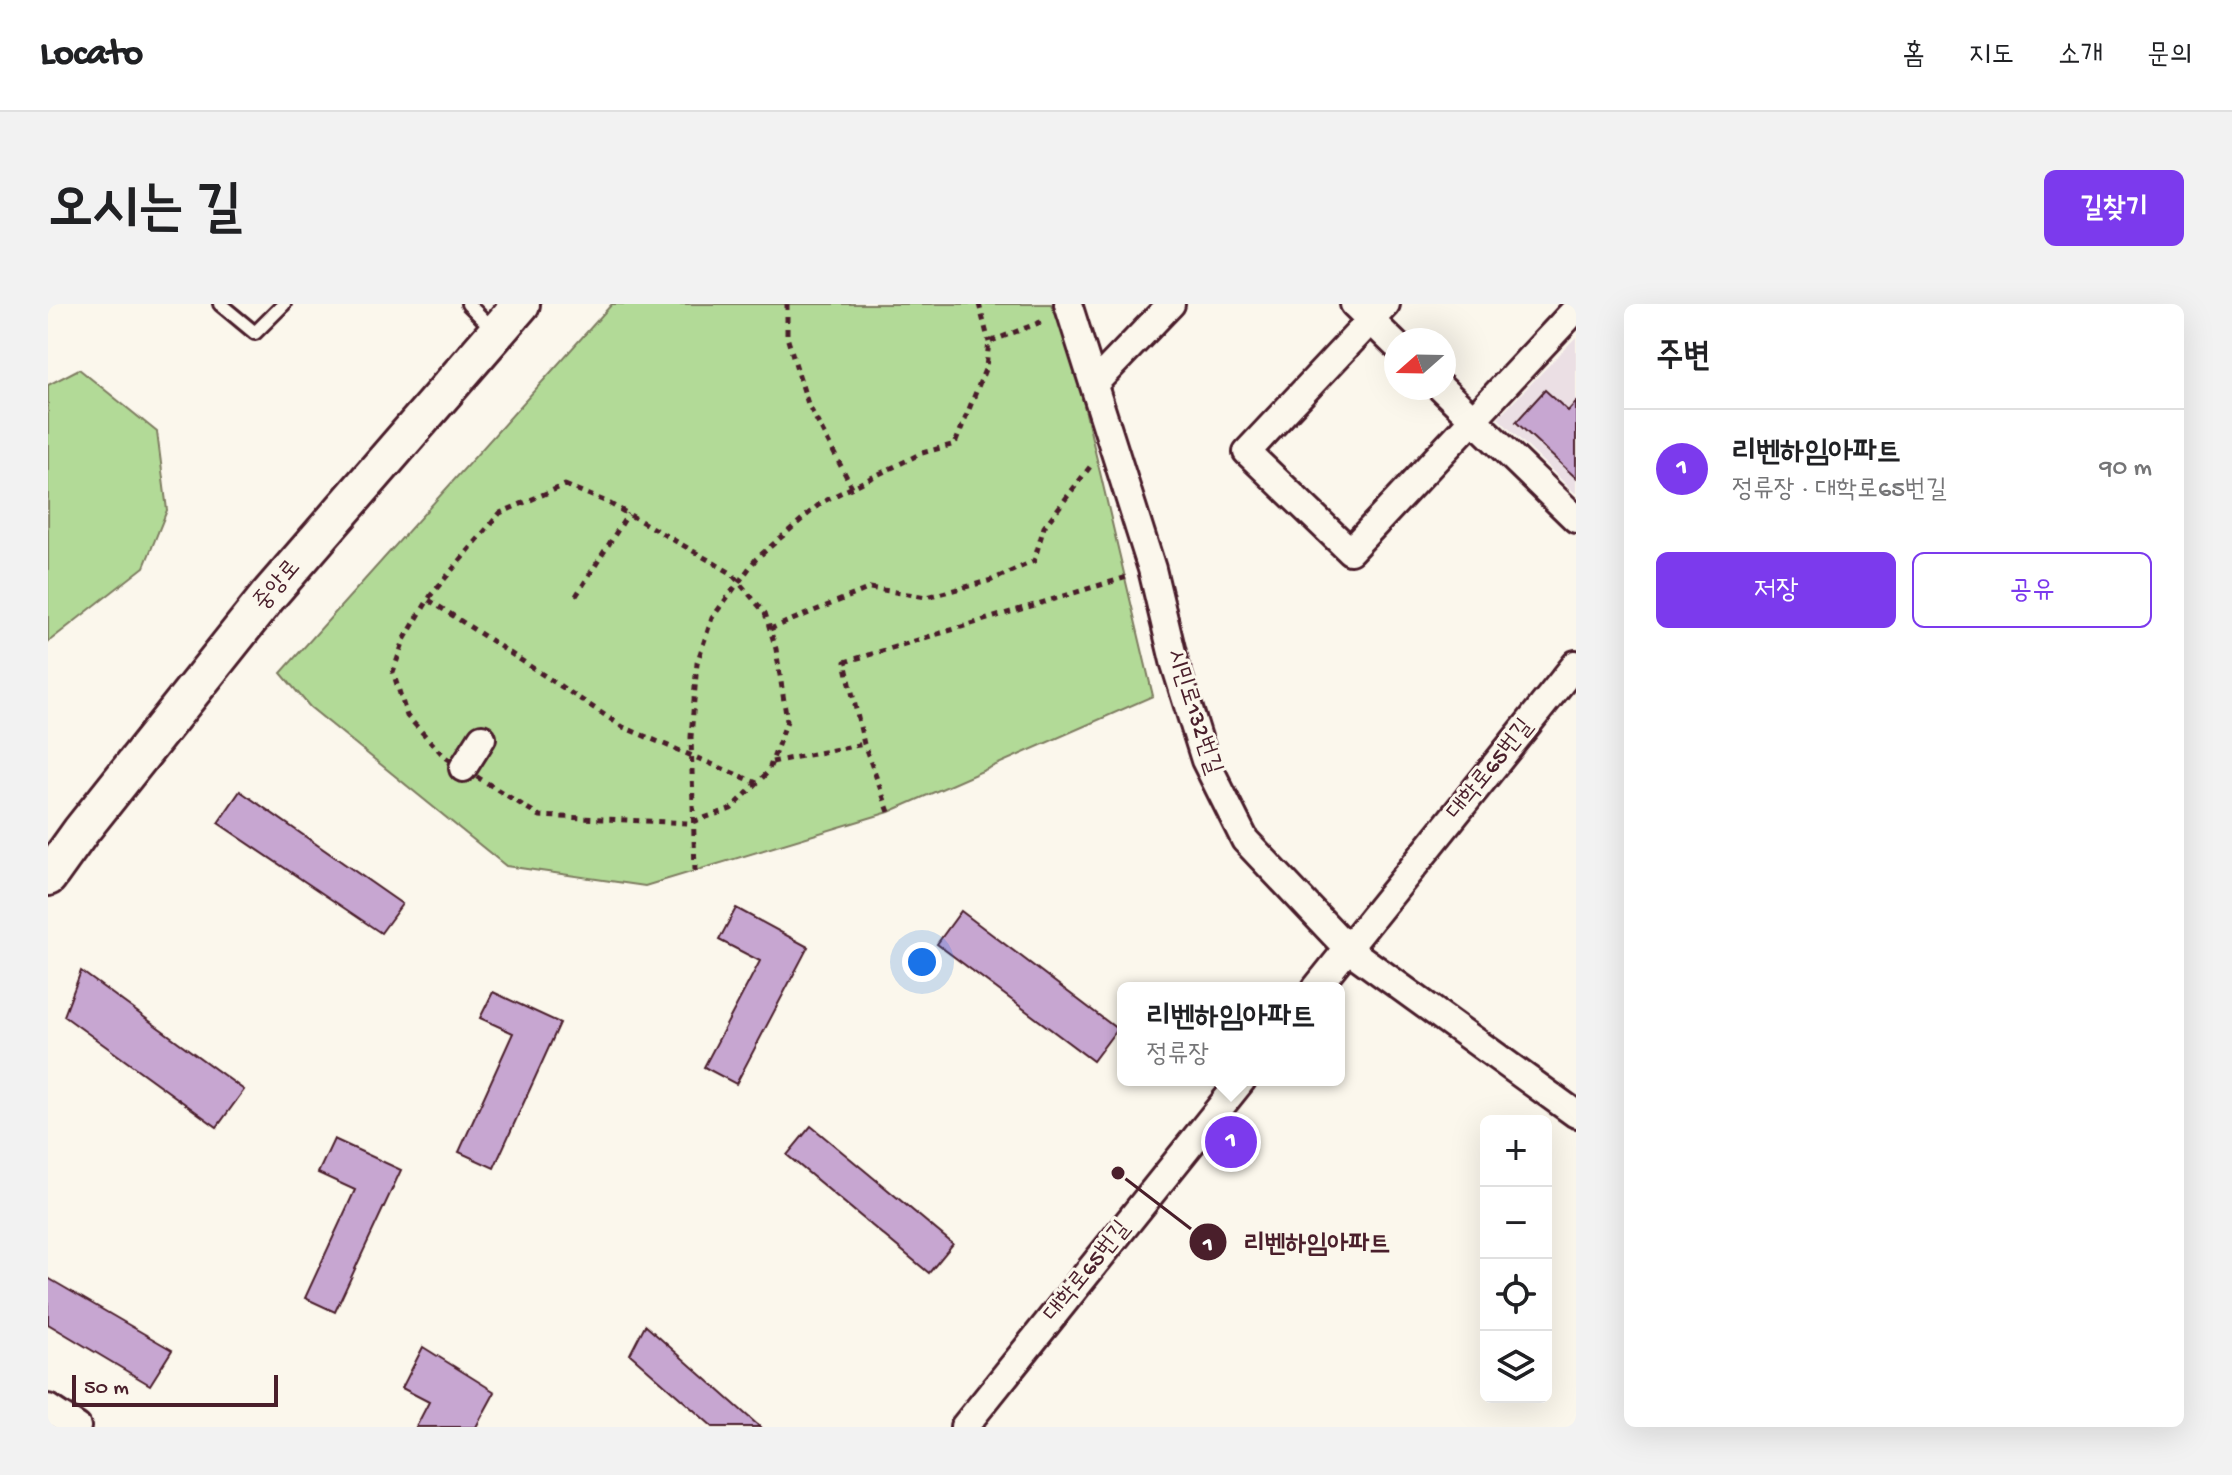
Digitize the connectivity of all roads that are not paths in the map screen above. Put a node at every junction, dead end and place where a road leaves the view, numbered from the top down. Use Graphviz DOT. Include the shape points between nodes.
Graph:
graph roads {
  1 [pos="220,304"];
  2 [pos="284,304"];
  3 [pos="468,304"];
  4 [pos="521,304"];
  5 [pos="1171,304"];
  6 [pos="1070,307"];
  7 [pos="1370,309"];
  8 [pos="1576,309"];
  9 [pos="1384,328"];
  10 [pos="496,331"];
  11 [pos="1095,383"];
  12 [pos="1453,400"];
  13 [pos="1473,419"];
  14 [pos="1576,519"];
  15 [pos="1576,664"];
  16 [pos="482,738"];
  17 [pos="463,768"];
  18 [pos="48,877"];
  19 [pos="1348,949"];
  20 [pos="1321,982"];
  21 [pos="1237,1086"];
  22 [pos="1576,1114"];
  23 [pos="48,1408"];
  24 [pos="77,1427"];
  25 [pos="964,1427"];
  1 -- 2 [label="lane" via="255,333"];
  3 -- 10 [label="lane"];
  4 -- 10 [label="street, 중앙로"];
  5 -- 11 [label="street"];
  6 -- 11 [label="street, 시민로132번길"];
  7 -- 9 [label="street"];
  7 -- 13 [label="street" via="1247,452 1350,551"];
  8 -- 13 [label="street"];
  10 -- 18 [label="street, 중앙로" via="268,596"];
  11 -- 19 [label="street, 시민로132번길" via="1205,760 1245,840"];
  12 -- 13 [label="street"];
  13 -- 14 [label="street"];
  15 -- 19 [label="street, 대학로65번길"];
  16 -- 17 [label="street"];
  19 -- 20 [label="street, 대학로65번길"];
  19 -- 22 [label="street, 시민로132번길"];
  21 -- 25 [label="street, 대학로65번길"];
  23 -- 24 [label="street"];
}
